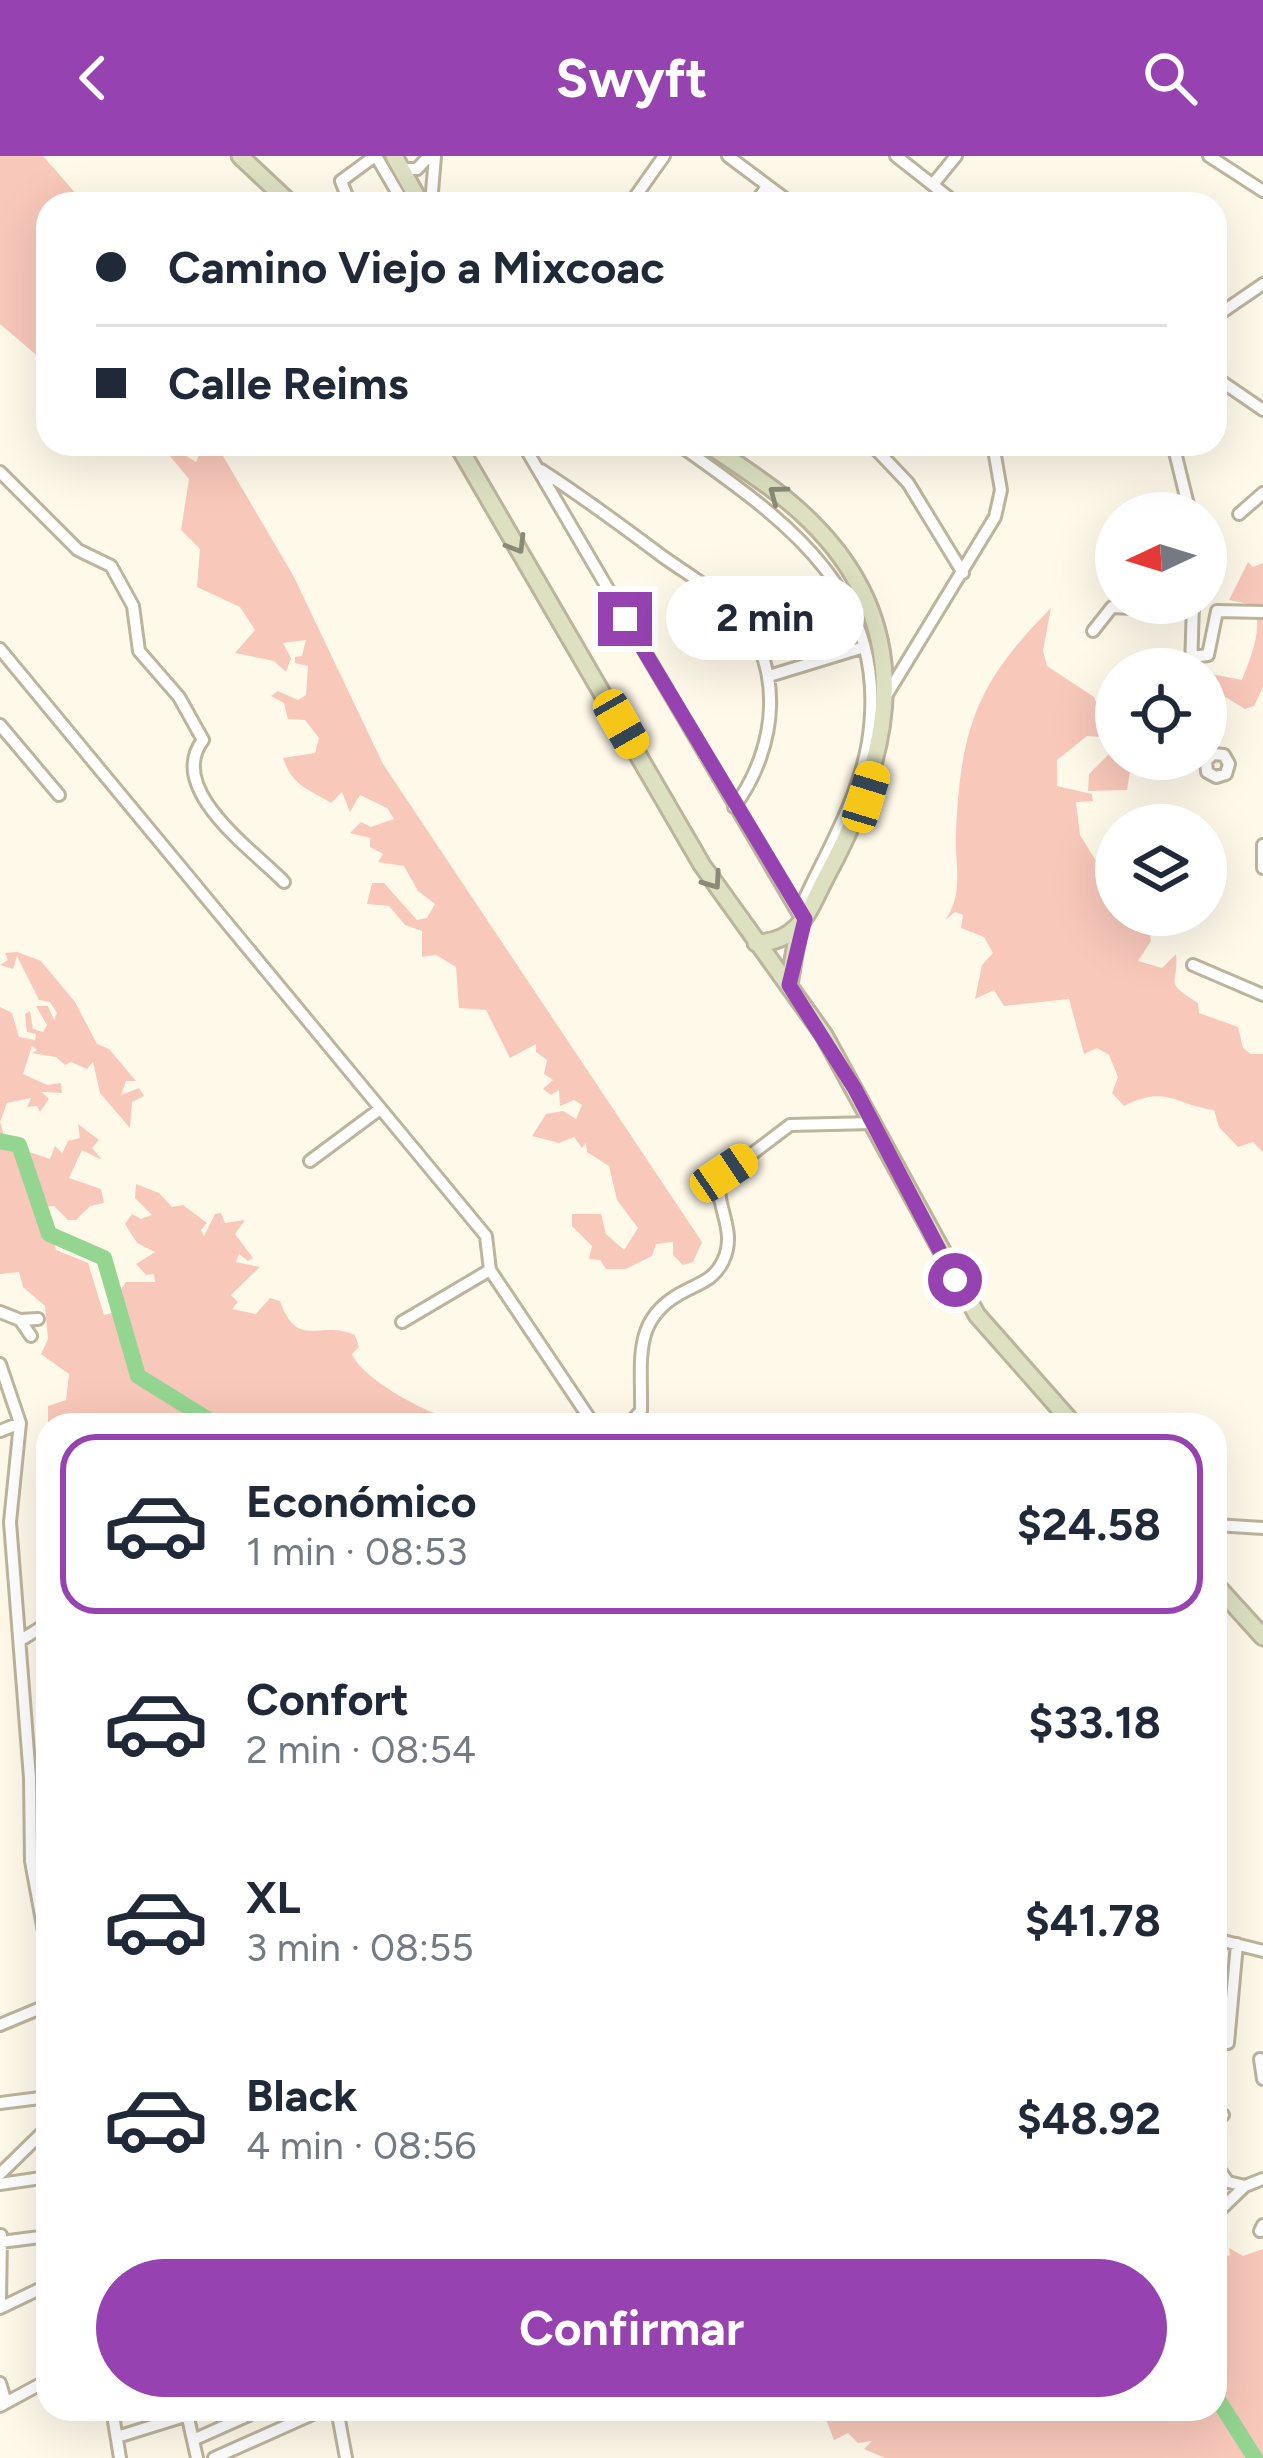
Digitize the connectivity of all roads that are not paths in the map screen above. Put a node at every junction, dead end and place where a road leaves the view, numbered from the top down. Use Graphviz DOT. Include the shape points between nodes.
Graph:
graph roads {
  1 [pos="240,156"];
  2 [pos="375,156"];
  3 [pos="432,156"];
  4 [pos="664,156"];
  5 [pos="728,156"];
  6 [pos="896,156"];
  7 [pos="956,156"];
  8 [pos="1209,156"];
  9 [pos="403,165"];
  10 [pos="430,181"];
  11 [pos="934,183"];
  12 [pos="767,186"];
  13 [pos="1263,191"];
  14 [pos="278,192"];
  15 [pos="345,192"];
  16 [pos="397,192"];
  17 [pos="430,192"];
  18 [pos="638,192"];
  19 [pos="763,192"];
  20 [pos="775,192"];
  21 [pos="944,192"];
  22 [pos="1263,284"];
  23 [pos="1227,309"];
  24 [pos="1227,385"];
  25 [pos="1263,410"];
  26 [pos="464,456"];
  27 [pos="530,456"];
  28 [pos="694,456"];
  29 [pos="725,456"];
  30 [pos="883,456"];
  31 [pos="994,456"];
  32 [pos="1176,456"];
  33 [pos="538,468"];
  34 [pos="0,472"];
  35 [pos="1185,492"];
  36 [pos="1263,493"];
  37 [pos="1239,514"];
  38 [pos="963,573"];
  39 [pos="1263,612"];
  40 [pos="1099,624"];
  41 [pos="1093,631"];
  42 [pos="864,647"];
  43 [pos="1210,648"];
  44 [pos="0,650"];
  45 [pos="770,676"];
  46 [pos="886,697"];
  47 [pos="0,725"];
  48 [pos="59,795"];
  49 [pos="734,807"];
  50 [pos="1263,845"];
  51 [pos="1263,868"];
  52 [pos="284,882"];
  53 [pos="800,921"];
  54 [pos="756,943"];
  55 [pos="1192,965"];
  56 [pos="789,985"];
  57 [pos="1263,995"];
  58 [pos="380,1109"];
  59 [pos="873,1123"];
  60 [pos="310,1161"];
  61 [pos="490,1270"];
  62 [pos="0,1312"];
  63 [pos="38,1319"];
  64 [pos="20,1320"];
  65 [pos="402,1322"];
  66 [pos="31,1336"];
  67 [pos="0,1364"];
  68 [pos="586,1413"];
  69 [pos="640,1413"];
  70 [pos="1063,1413"];
  71 [pos="20,1423"];
  72 [pos="0,1431"];
  73 [pos="1227,1526"];
  74 [pos="1263,1528"];
  75 [pos="1227,1597"];
  76 [pos="36,1631"];
  77 [pos="1263,1637"];
  78 [pos="21,1640"];
  79 [pos="36,1888"];
  80 [pos="1227,1942"];
  81 [pos="1237,1944"];
  82 [pos="1263,1951"];
  83 [pos="36,2011"];
  84 [pos="0,2025"];
  85 [pos="1228,2043"];
  86 [pos="1260,2059"];
  87 [pos="1263,2079"];
  88 [pos="36,2098"];
  89 [pos="0,2103"];
  90 [pos="36,2139"];
  91 [pos="0,2174"];
  92 [pos="36,2179"];
  93 [pos="1263,2179"];
  94 [pos="1227,2181"];
  95 [pos="0,2184"];
  96 [pos="1245,2186"];
  97 [pos="1227,2203"];
  98 [pos="36,2237"];
  99 [pos="1,2238"];
  100 [pos="36,2290"];
  101 [pos="0,2305"];
  102 [pos="0,2383"];
  103 [pos="36,2386"];
  104 [pos="3,2404"];
  105 [pos="114,2421"];
  106 [pos="162,2421"];
  107 [pos="189,2421"];
  108 [pos="236,2421"];
  109 [pos="297,2421"];
  110 [pos="339,2421"];
  111 [pos="117,2437"];
  112 [pos="193,2440"];
  113 [pos="120,2458"];
  114 [pos="197,2458"];
  115 [pos="214,2458"];
  116 [pos="346,2458"];
  1 -- 14 [label="main road"];
  2 -- 15 [label="street" via="341,181"];
  2 -- 16 [label="street"];
  3 -- 9 [label="street"];
  3 -- 10 [label="street"];
  4 -- 18 [label="street"];
  5 -- 12 [label="street"];
  6 -- 11 [label="street"];
  7 -- 11 [label="street"];
  8 -- 13 [label="street"];
  9 -- 10 [label="street"];
  10 -- 17 [label="street"];
  11 -- 21 [label="street"];
  12 -- 19 [label="street"];
  12 -- 20 [label="street"];
  22 -- 23 [label="street"];
  24 -- 25 [label="street"];
  26 -- 54 [label="main road, one-way" via="702,865"];
  27 -- 33 [label="street"];
  28 -- 42 [label="street" via="799,534 827,566"];
  46 -- 29 [label="main road, one-way" via="879,634 837,552 785,499"];
  30 -- 38 [label="street"];
  31 -- 38 [label="street" via="1000,505"];
  32 -- 35 [label="street"];
  33 -- 45 [label="street" via="731,607"];
  33 -- 49 [label="street"];
  34 -- 52 [label="street" via="78,550 111,566 133,606 139,651 203,740 192,771 203,799"];
  36 -- 37 [label="street"];
  38 -- 46 [label="street"];
  39 -- 43 [label="street" via="1217,611"];
  40 -- 41 [label="street"];
  42 -- 45 [label="street"];
  42 -- 53 [label="street" via="868,741"];
  44 -- 58 [label="street"];
  45 -- 49 [label="street" via="765,747"];
  46 -- 53 [label="main road" via="866,797"];
  47 -- 48 [label="street"];
  49 -- 53 [label="street"];
  50 -- 51 [label="street"];
  53 -- 54 [label="main road" via="775,943"];
  53 -- 56 [label="main road"];
  54 -- 56 [label="main road"];
  55 -- 57 [label="street"];
  56 -- 59 [label="main road"];
  58 -- 60 [label="street"];
  58 -- 61 [label="street" via="486,1236"];
  59 -- 69 [label="street" via="790,1125 724,1173 718,1189 730,1232 726,1255 714,1276 647,1320"];
  59 -- 70 [label="main road" via="977,1315"];
  61 -- 65 [label="street"];
  61 -- 68 [label="street"];
  62 -- 64 [label="street"];
  63 -- 64 [label="street"];
  64 -- 66 [label="street"];
  67 -- 71 [label="street"];
  71 -- 72 [label="street"];
  71 -- 78 [label="street" via="10,1522"];
  73 -- 74 [label="street"];
  75 -- 77 [label="main road"];
  76 -- 78 [label="street"];
  78 -- 79 [label="street"];
  80 -- 81 [label="street"];
  81 -- 82 [label="street"];
  81 -- 85 [label="street"];
  83 -- 84 [label="street"];
  86 -- 87 [label="street"];
  88 -- 89 [label="street"];
  90 -- 91 [label="street"];
  92 -- 95 [label="street"];
  93 -- 96 [label="street"];
  94 -- 96 [label="street"];
  96 -- 97 [label="street"];
  98 -- 99 [label="street"];
  99 -- 101 [label="street"];
  100 -- 101 [label="street"];
  102 -- 104 [label="street"];
  103 -- 104 [label="street"];
  105 -- 111 [label="street"];
  106 -- 111 [label="street"];
  107 -- 112 [label="street"];
  108 -- 112 [label="street"];
  109 -- 115 [label="street"];
  110 -- 116 [label="street"];
  111 -- 113 [label="street"];
  112 -- 114 [label="street"];
}
